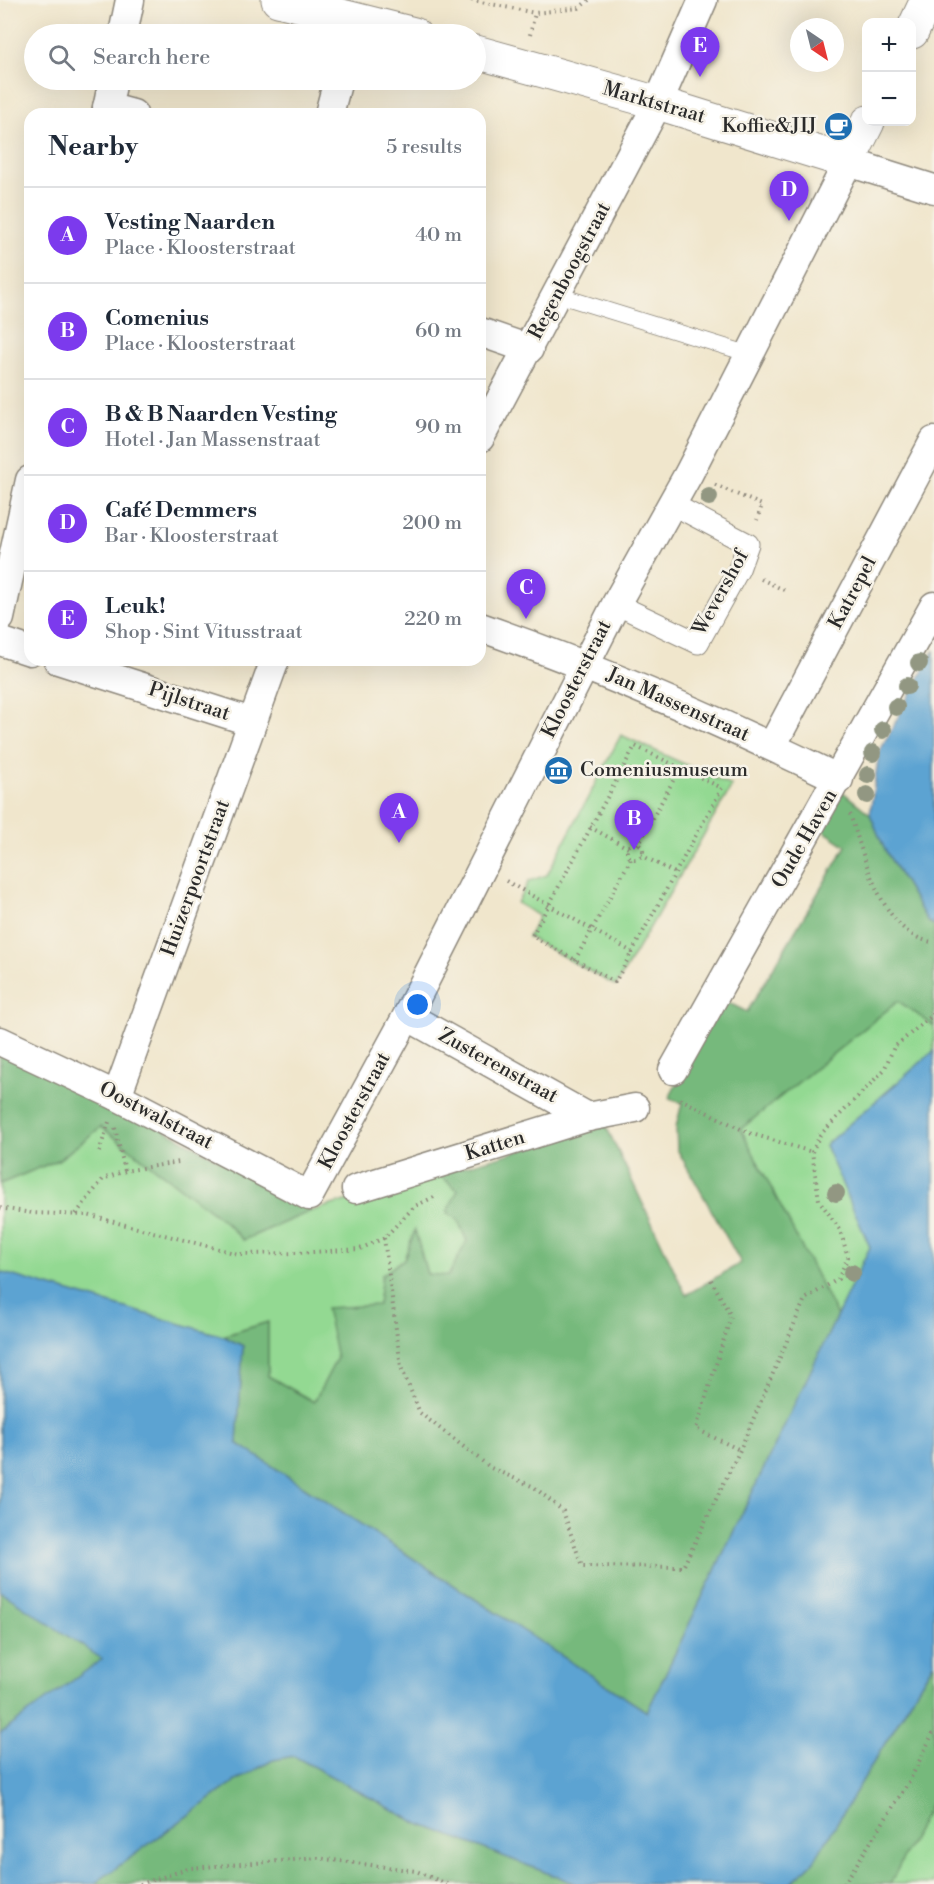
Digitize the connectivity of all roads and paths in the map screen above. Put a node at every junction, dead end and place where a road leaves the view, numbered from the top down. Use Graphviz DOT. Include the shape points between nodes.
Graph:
graph roads {
  1 [pos="130,0"];
  2 [pos="278,0"];
  3 [pos="471,0"];
  4 [pos="589,0"];
  5 [pos="703,0"];
  6 [pos="927,0"];
  7 [pos="535,13"];
  8 [pos="355,17"];
  9 [pos="916,23"];
  10 [pos="125,24"];
  11 [pos="379,24"];
  12 [pos="486,55"];
  13 [pos="524,66"];
  14 [pos="114,90"];
  15 [pos="335,90"];
  16 [pos="658,104"];
  17 [pos="115,108"];
  18 [pos="331,108"];
  19 [pos="866,126"];
  20 [pos="848,162"];
  21 [pos="934,189"];
  22 [pos="558,295"];
  23 [pos="486,334"];
  24 [pos="529,349"];
  25 [pos="749,354"];
  26 [pos="486,427"];
  27 [pos="934,441"];
  28 [pos="688,473"];
  29 [pos="672,504"];
  30 [pos="24,508"];
  31 [pos="748,544"];
  32 [pos="616,603"];
  33 [pos="934,606"];
  34 [pos="0,618"];
  35 [pos="486,629"];
  36 [pos="0,641"];
  37 [pos="24,649"];
  38 [pos="585,664"];
  39 [pos="76,666"];
  40 [pos="272,666"];
  41 [pos="252,723"];
  42 [pos="772,746"];
  43 [pos="680,768"];
  44 [pos="839,779"];
  45 [pos="590,827"];
  46 [pos="638,845"];
  47 [pos="628,848"];
  48 [pos="641,855"];
  49 [pos="632,857"];
  50 [pos="675,873"];
  51 [pos="523,890"];
  52 [pos="548,904"];
  53 [pos="592,929"];
  54 [pos="934,942"];
  55 [pos="632,951"];
  56 [pos="575,960"];
  57 [pos="934,1009"];
  58 [pos="407,1016"];
  59 [pos="0,1041"];
  60 [pos="673,1070"];
  61 [pos="678,1098"];
  62 [pos="114,1105"];
  63 [pos="635,1108"];
  64 [pos="588,1117"];
  65 [pos="812,1152"];
  66 [pos="184,1161"];
  67 [pos="126,1171"];
  68 [pos="356,1189"];
  69 [pos="309,1196"];
  70 [pos="0,1208"];
  71 [pos="76,1214"];
  72 [pos="711,1280"];
  73 [pos="740,1450"];
  74 [pos="934,1731"];
  75 [pos="140,1884"];
  76 [pos="447,1884"];
  77 [pos="844,1884"];
  1 -- 10 [label="street"];
  2 -- 8 [label="street"];
  3 -- 7 [label="path"];
  4 -- 7 [label="path" via="579,9"];
  5 -- 16 [label="street, Regenboogstraat"];
  6 -- 9 [label="street"];
  7 -- 13 [label="path"];
  8 -- 11 [label="street"];
  12 -- 13 [label="street, Marktstraat"];
  13 -- 16 [label="street, Marktstraat"];
  14 -- 17 [label="street"];
  15 -- 18 [label="street"];
  16 -- 20 [label="street, Marktstraat"];
  16 -- 22 [label="street, Regenboogstraat"];
  19 -- 20 [label="street"];
  20 -- 21 [label="street, Marktstraat"];
  20 -- 25 [label="street, Kloosterstraat"];
  22 -- 24 [label="street, Regenboogstraat"];
  22 -- 25 [label="lane"];
  23 -- 24 [label="street"];
  24 -- 26 [label="street, Regenboogstraat"];
  25 -- 28 [label="street, Kloosterstraat"];
  27 -- 42 [label="street, Katrepel"];
  28 -- 29 [label="street, Kloosterstraat"];
  28 -- 31 [label="path" via="762,505"];
  29 -- 31 [label="street, Wevershof"];
  29 -- 32 [label="street, Kloosterstraat"];
  30 -- 34 [label="street"];
  31 -- 32 [label="street, Wevershof" via="739,569 698,643"];
  32 -- 38 [label="street, Kloosterstraat"];
  33 -- 44 [label="street, Oude Haven"];
  35 -- 38 [label="street, Jan Massenstraat"];
  36 -- 37 [label="street"];
  38 -- 42 [label="street, Jan Massenstraat"];
  38 -- 58 [label="street, Kloosterstraat"];
  39 -- 41 [label="street, Pijlstraat"];
  40 -- 41 [label="street, Huizerpoortstraat"];
  41 -- 62 [label="street, Huizerpoortstraat"];
  42 -- 44 [label="street, Jan Massenstraat"];
  43 -- 45 [label="path" via="635,746"];
  43 -- 46 [label="path"];
  43 -- 50 [label="path" via="722,788"];
  44 -- 54 [label="path" via="871,879 886,907 903,928 922,940"];
  44 -- 60 [label="street, Oude Haven"];
  45 -- 47 [label="path"];
  45 -- 52 [label="path"];
  46 -- 47 [label="path" via="632,842"];
  46 -- 48 [label="path" via="644,849"];
  47 -- 49 [label="path" via="626,854"];
  48 -- 49 [label="path" via="638,860"];
  48 -- 50 [label="path"];
  49 -- 53 [label="path"];
  50 -- 55 [label="path"];
  51 -- 52 [label="path"];
  52 -- 53 [label="path"];
  52 -- 56 [label="path" via="532,936"];
  53 -- 55 [label="path"];
  53 -- 56 [label="path"];
  55 -- 56 [label="path" via="615,982"];
  57 -- 65 [label="path" via="933,1015 894,1047 885,1070 820,1135"];
  58 -- 64 [label="street, Zusterenstraat"];
  58 -- 69 [label="street, Kloosterstraat"];
  59 -- 62 [label="street, Oostwalstraat"];
  61 -- 65 [label="path" via="750,1133"];
  62 -- 67 [label="path"];
  62 -- 69 [label="street, Oostwalstraat"];
  63 -- 64 [label="street, Katten"];
  64 -- 68 [label="street, Katten"];
  65 -- 73 [label="path" via="819,1200 840,1230 848,1257 838,1279 805,1299"];
  66 -- 67 [label="path"];
  67 -- 71 [label="path" via="103,1179"];
  70 -- 71 [label="path"];
  71 -- 73 [label="path" via="238,1254 360,1249 384,1238 401,1367 420,1413 491,1468 534,1487 562,1511 582,1566 683,1567"];
  72 -- 73 [label="path" via="731,1316 696,1429"];
  74 -- 77 [label="path" via="910,1780"];
  75 -- 76 [label="path" via="191,1868 318,1858 416,1871"];
}
